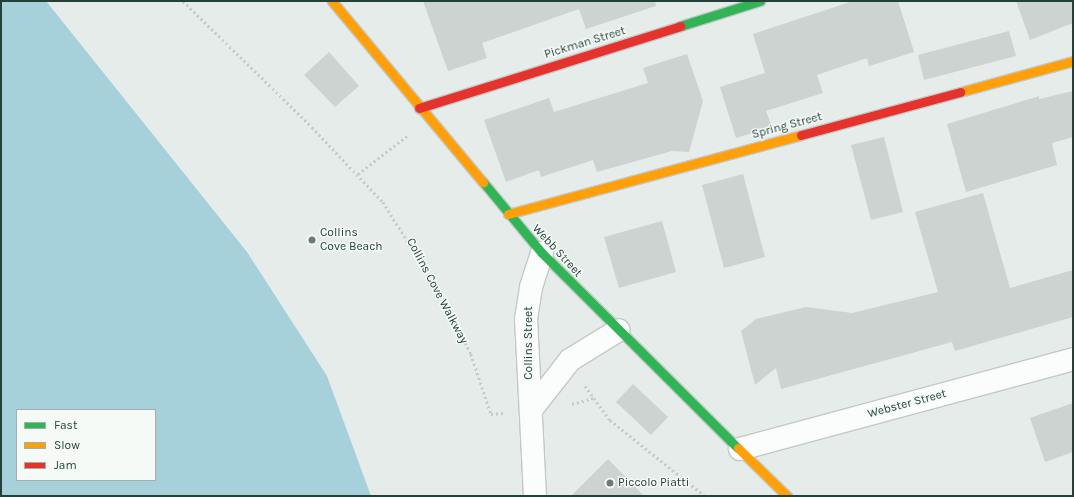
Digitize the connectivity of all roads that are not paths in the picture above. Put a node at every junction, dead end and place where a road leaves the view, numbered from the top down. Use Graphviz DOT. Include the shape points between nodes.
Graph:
graph roads {
  1 [pos="332,1"];
  2 [pos="760,1"];
  3 [pos="1073,61"];
  4 [pos="419,108"];
  5 [pos="508,214"];
  6 [pos="542,253"];
  7 [pos="619,330"];
  8 [pos="1073,359"];
  9 [pos="531,410"];
  10 [pos="740,448"];
  11 [pos="535,496"];
  12 [pos="787,496"];
  1 -- 4 [label="street, Webb Street"];
  2 -- 4 [label="street, Pickman Street"];
  3 -- 5 [label="street, Spring Street"];
  4 -- 5 [label="street, Webb Street"];
  5 -- 6 [label="street, Webb Street"];
  6 -- 7 [label="street, Webb Street"];
  6 -- 9 [label="street, Collins Street" via="531,287 526,319"];
  7 -- 9 [label="street, Collins Street" via="570,360"];
  7 -- 10 [label="street, Webb Street"];
  8 -- 10 [label="street, Webster Street"];
  9 -- 11 [label="street, Collins Street"];
  10 -- 12 [label="street, Webb Street"];
}
